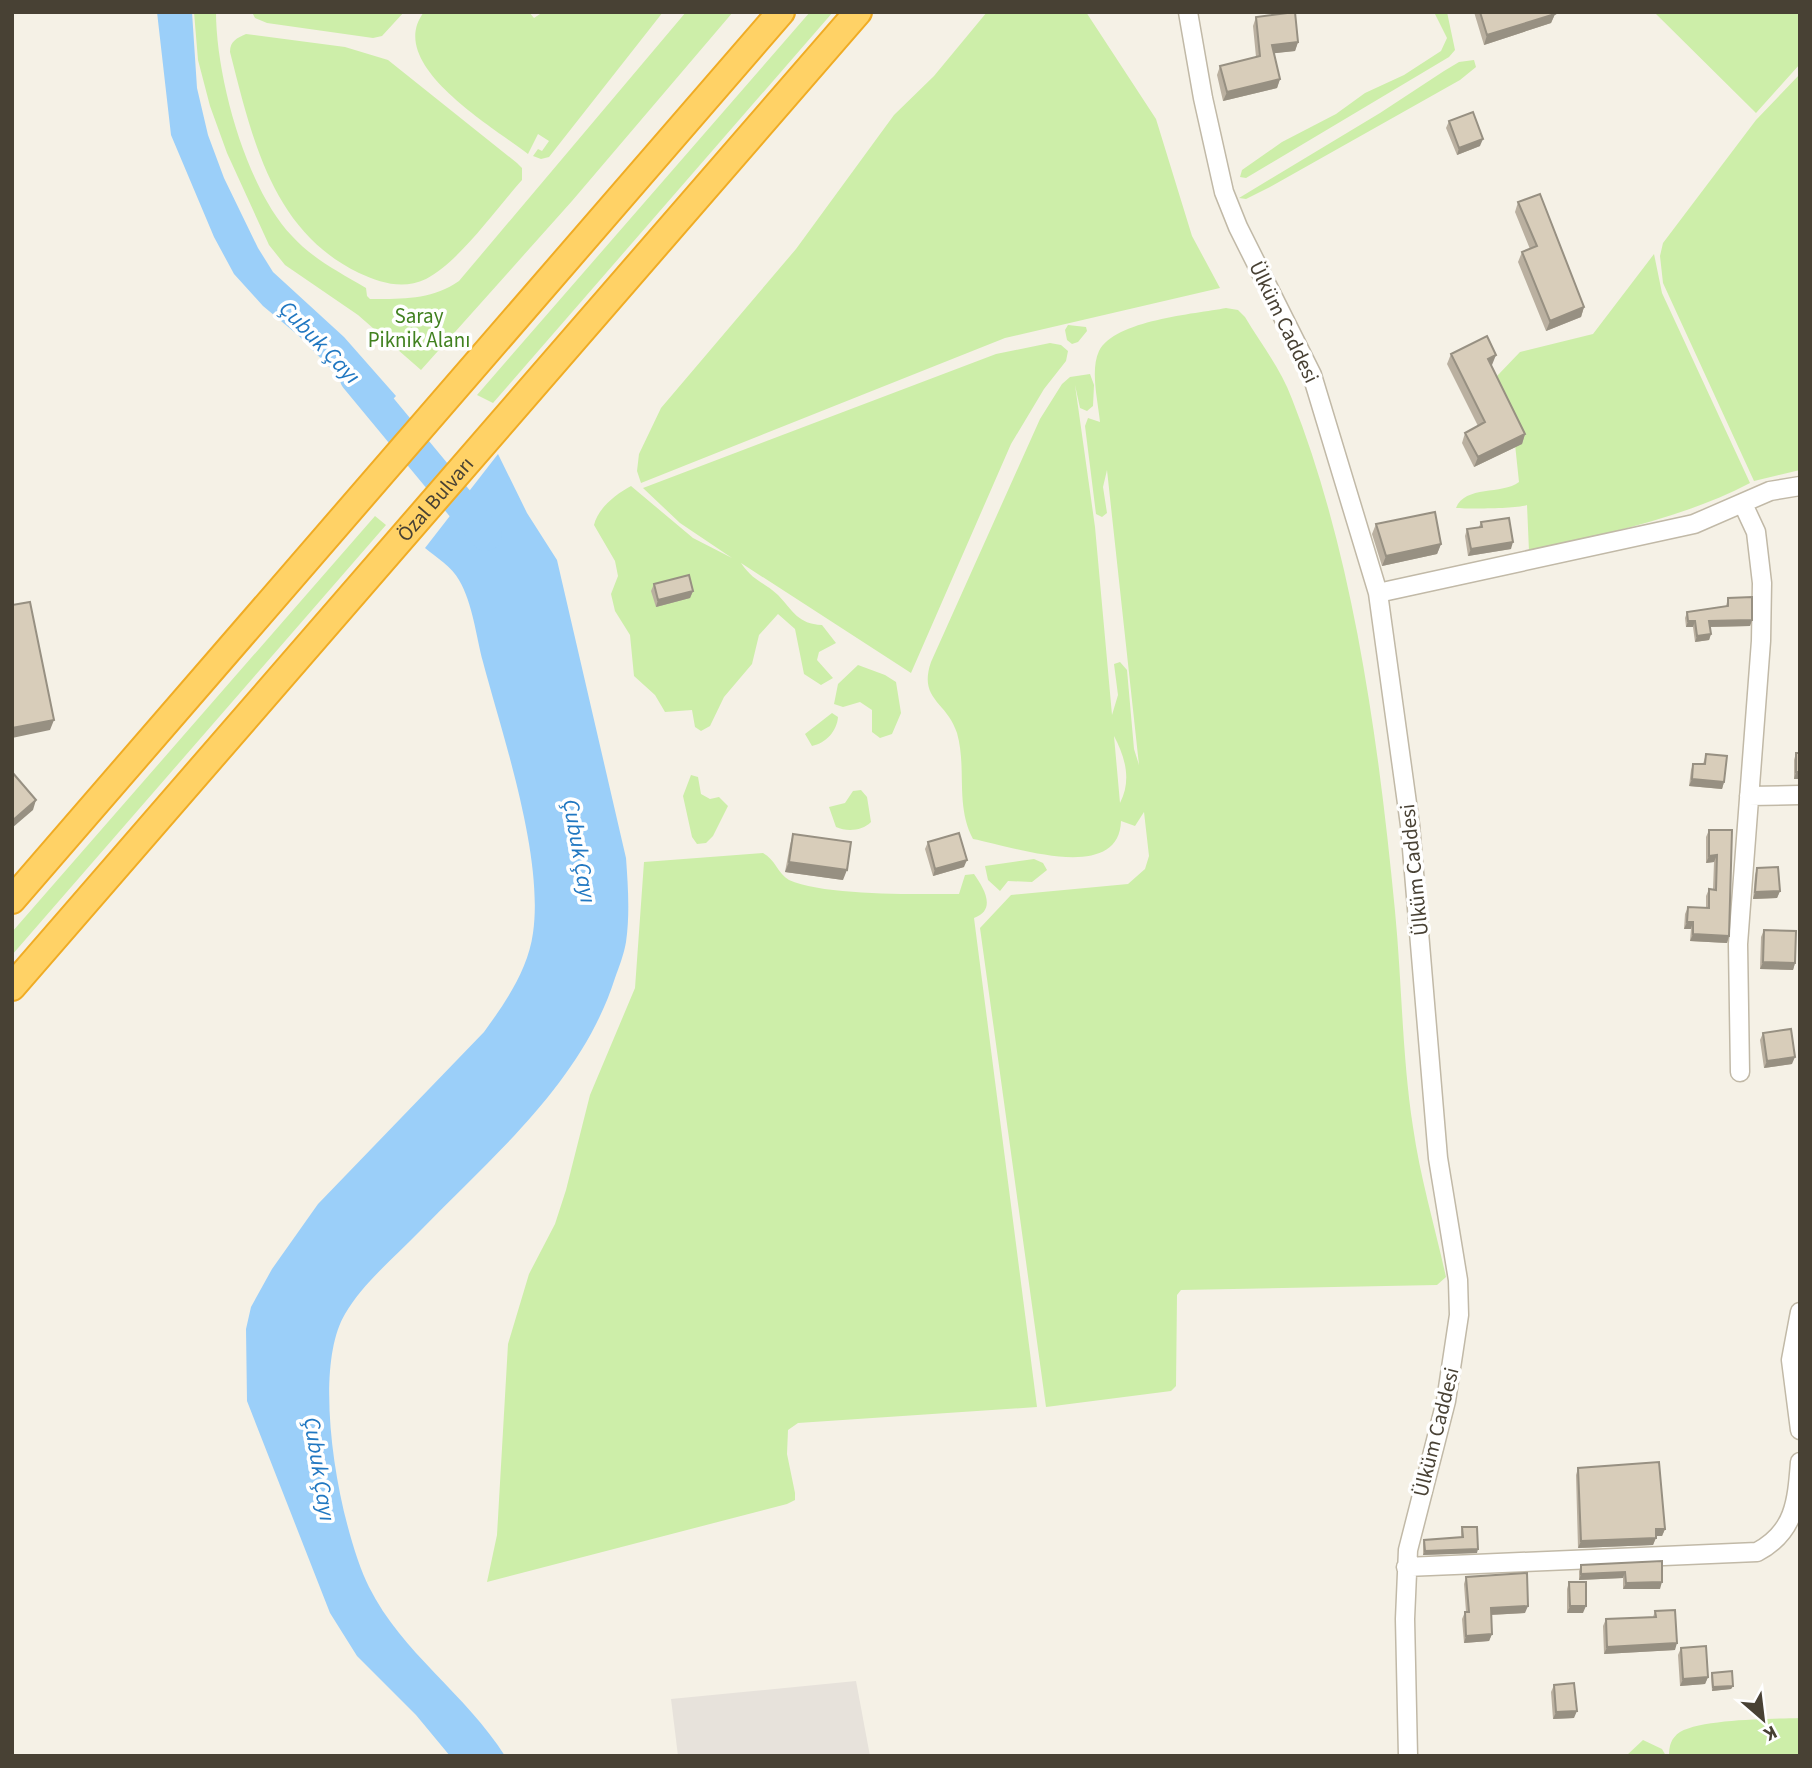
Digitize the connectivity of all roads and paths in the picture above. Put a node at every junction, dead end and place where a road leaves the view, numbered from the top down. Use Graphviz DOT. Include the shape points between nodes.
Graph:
graph roads {
  1 [pos="781,12"];
  2 [pos="858,12"];
  3 [pos="1188,12"];
  4 [pos="1800,486"];
  5 [pos="1742,503"];
  6 [pos="1378,593"];
  7 [pos="1800,794"];
  8 [pos="1749,796"];
  9 [pos="12,900"];
  10 [pos="12,987"];
  11 [pos="1740,1072"];
  12 [pos="1800,1312"];
  13 [pos="1800,1430"];
  14 [pos="1800,1462"];
  15 [pos="1406,1567"];
  16 [pos="1408,1756"];
  1 -- 9 [label="highway"];
  2 -- 10 [label="highway, Özal Bulvarı"];
  3 -- 6 [label="street, Ülküm Caddesi" via="1224,192 1312,375"];
  4 -- 5 [label="street" via="1770,491"];
  5 -- 6 [label="street" via="1693,524"];
  5 -- 8 [label="street" via="1756,532 1762,583"];
  6 -- 15 [label="street, Ülküm Caddesi" via="1410,825 1438,1158 1458,1280 1459,1315 1446,1401"];
  7 -- 8 [label="street"];
  8 -- 11 [label="street" via="1738,944"];
  12 -- 13 [label="street" via="1791,1360"];
  14 -- 15 [label="street" via="1794,1514 1782,1534 1758,1552"];
  15 -- 16 [label="street, Ülküm Caddesi"];
}
